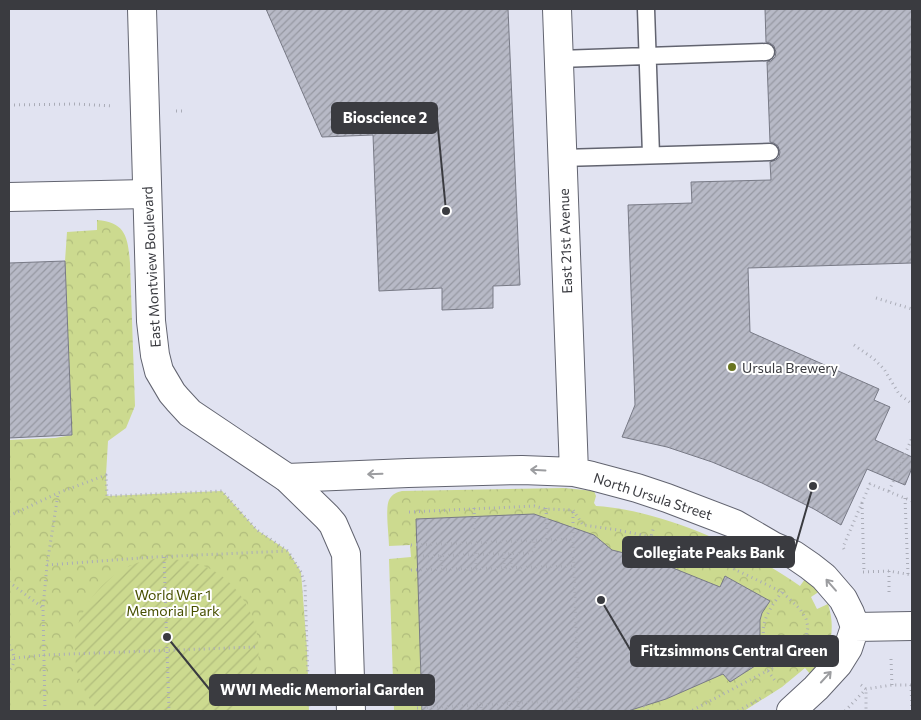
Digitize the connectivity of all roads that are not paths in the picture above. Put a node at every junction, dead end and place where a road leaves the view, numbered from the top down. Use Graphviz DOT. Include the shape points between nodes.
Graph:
graph roads {
  1 [pos="142,9"];
  2 [pos="557,9"];
  3 [pos="646,9"];
  4 [pos="766,52"];
  5 [pos="648,56"];
  6 [pos="559,59"];
  7 [pos="770,152"];
  8 [pos="651,155"];
  9 [pos="562,158"];
  10 [pos="147,194"];
  11 [pos="9,198"];
  12 [pos="574,472"];
  13 [pos="287,478"];
  14 [pos="912,626"];
  15 [pos="855,627"];
  16 [pos="351,711"];
  17 [pos="791,711"];
  1 -- 10 [label="street, East Montview Boulevard"];
  2 -- 6 [label="street, East 21st Avenue"];
  3 -- 5 [label="lane"];
  4 -- 5 [label="lane"];
  5 -- 6 [label="lane"];
  5 -- 8 [label="lane"];
  6 -- 9 [label="street, East 21st Avenue"];
  7 -- 8 [label="lane"];
  8 -- 9 [label="lane"];
  9 -- 12 [label="street, East 21st Avenue"];
  10 -- 11 [label="street"];
  10 -- 13 [label="street, East Montview Boulevard" via="151,321 155,355 163,379 190,413"];
  12 -- 13 [label="street, North Ursula Street, one-way" via="522,470"];
  15 -- 12 [label="street, North Ursula Street, one-way" via="843,599 824,577 794,555 735,524 697,509 637,488"];
  13 -- 16 [label="street, East Montview Boulevard" via="333,524 346,554"];
  14 -- 15 [label="street"];
  17 -- 15 [label="street, one-way" via="838,664"];
}
